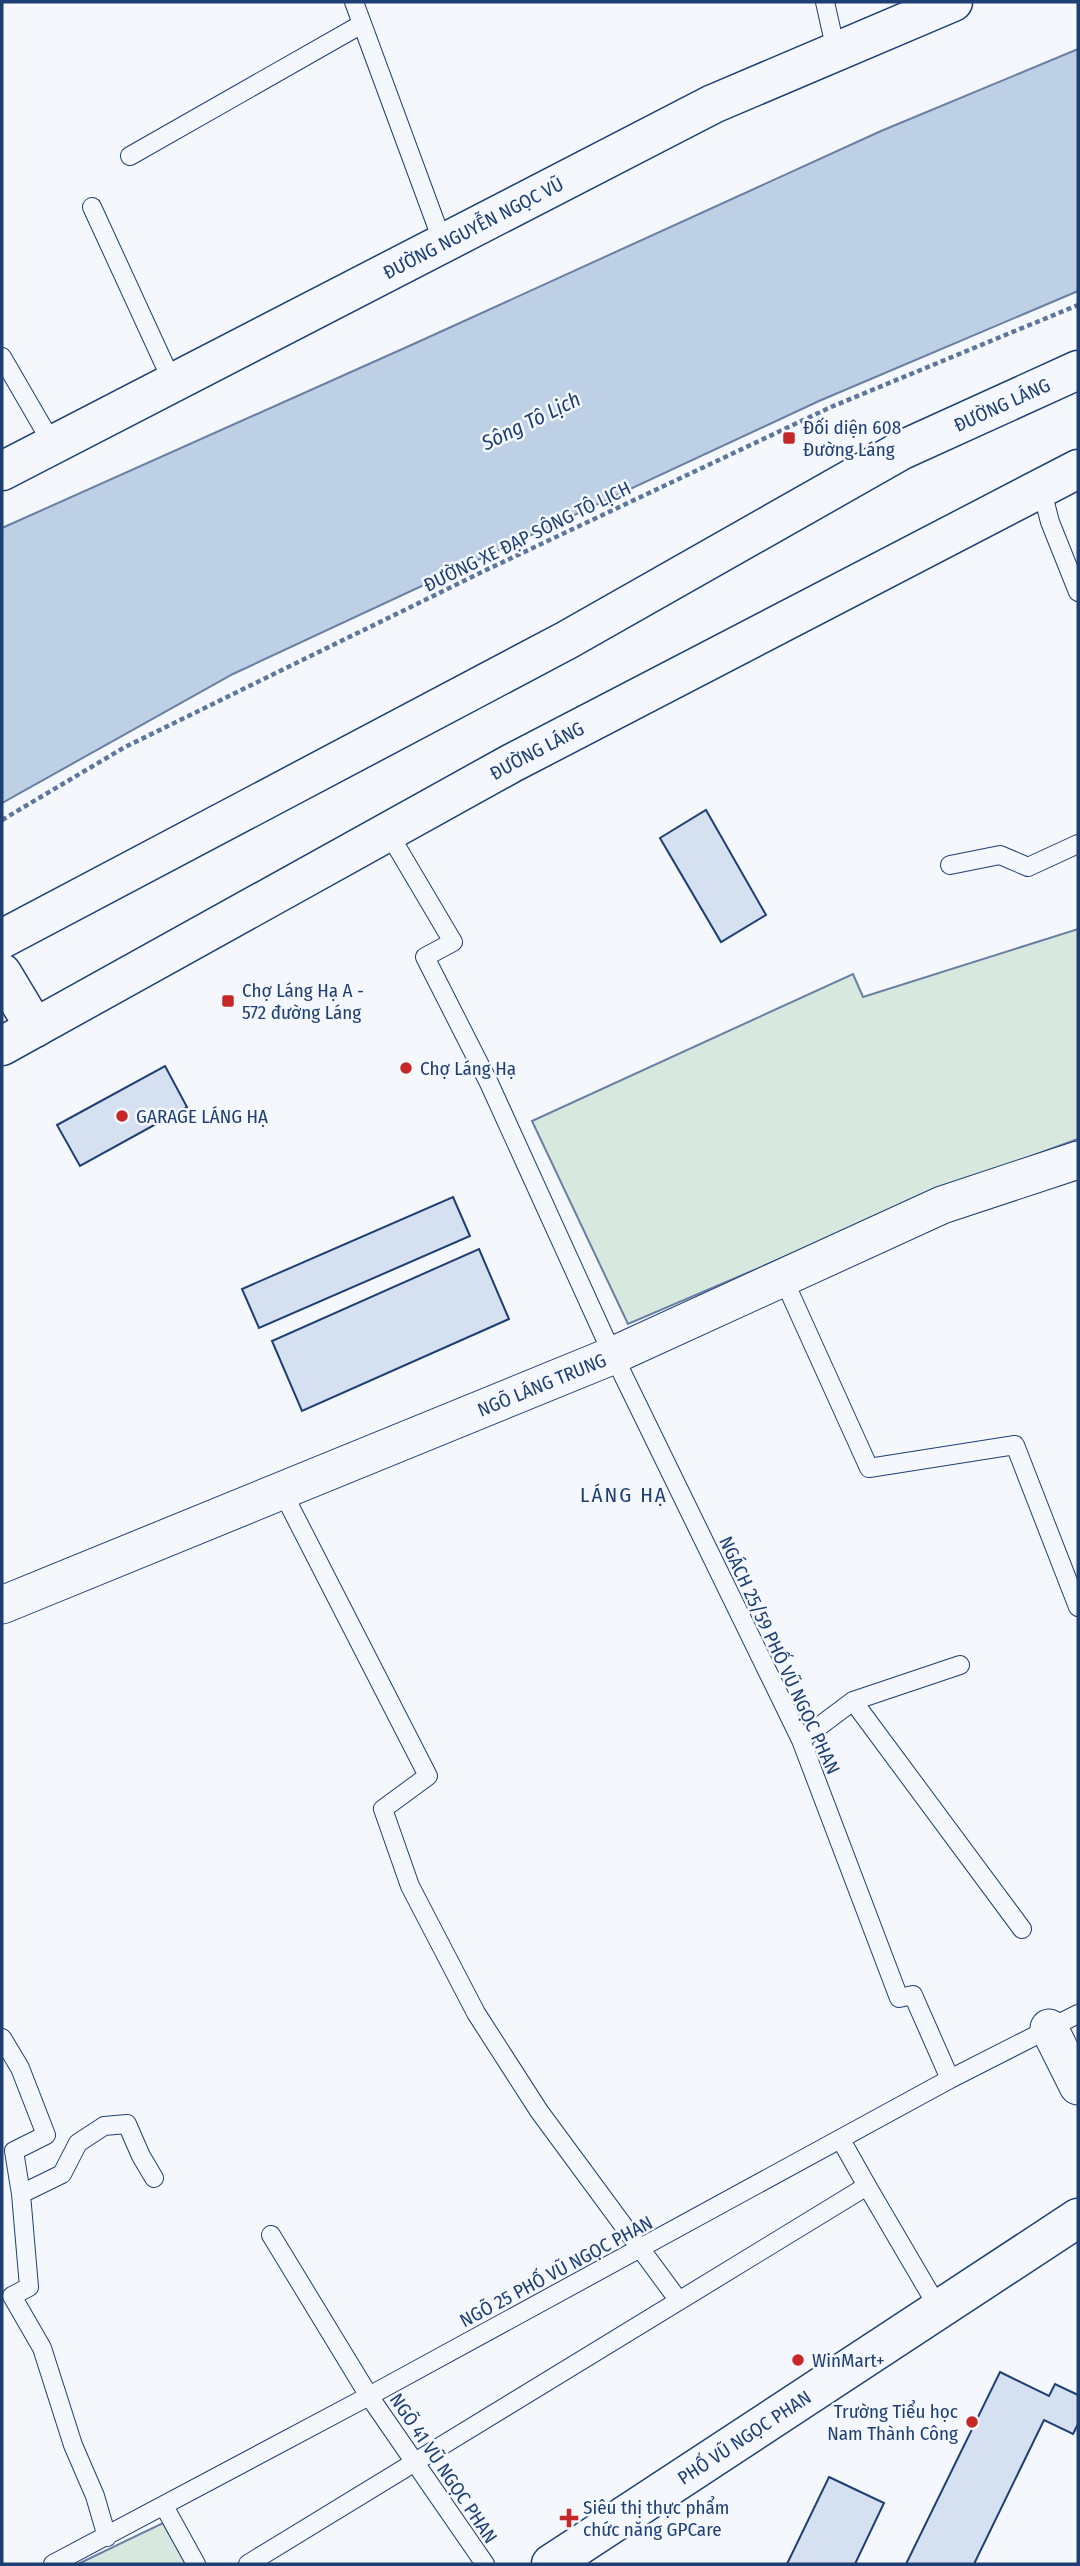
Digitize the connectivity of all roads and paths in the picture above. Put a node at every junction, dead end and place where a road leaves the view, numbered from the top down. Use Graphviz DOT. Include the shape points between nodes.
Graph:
graph roads {
  1 [pos="354,2"];
  2 [pos="825,2"];
  3 [pos="953,2"];
  4 [pos="362,24"];
  5 [pos="835,51"];
  6 [pos="130,156"];
  7 [pos="92,207"];
  8 [pos="443,243"];
  9 [pos="1078,305"];
  10 [pos="2,357"];
  11 [pos="1078,370"];
  12 [pos="172,382"];
  13 [pos="52,445"];
  14 [pos="1078,469"];
  15 [pos="2,471"];
  16 [pos="1041,487"];
  17 [pos="1078,592"];
  18 [pos="2,820"];
  19 [pos="388,832"];
  20 [pos="1078,844"];
  21 [pos="950,865"];
  22 [pos="2,939"];
  23 [pos="2,973"];
  24 [pos="35,1028"];
  25 [pos="2,1046"];
  26 [pos="1078,1161"];
  27 [pos="783,1278"];
  28 [pos="614,1355"];
  29 [pos="282,1491"];
  30 [pos="2,1605"];
  31 [pos="1078,1607"];
  32 [pos="960,1665"];
  33 [pos="853,1701"];
  34 [pos="800,1740"];
  35 [pos="1022,1929"];
  36 [pos="1064,2021"];
  37 [pos="2,2038"];
  38 [pos="950,2079"];
  39 [pos="1078,2086"];
  40 [pos="841,2140"];
  41 [pos="154,2178"];
  42 [pos="867,2186"];
  43 [pos="22,2194"];
  44 [pos="1078,2218"];
  45 [pos="271,2235"];
  46 [pos="641,2249"];
  47 [pos="679,2301"];
  48 [pos="939,2309"];
  49 [pos="369,2396"];
  50 [pos="415,2462"];
  51 [pos="164,2507"];
  52 [pos="107,2538"];
  53 [pos="53,2564"];
  54 [pos="196,2564"];
  55 [pos="248,2564"];
  56 [pos="485,2564"];
  57 [pos="551,2564"];
  1 -- 4 [label="lane"];
  2 -- 5 [label="lane"];
  3 -- 5 [label="main road, ĐƯỜNG NGUYỄN NGỌC VŨ"];
  4 -- 6 [label="lane"];
  4 -- 8 [label="lane"];
  5 -- 8 [label="main road, ĐƯỜNG NGUYỄN NGỌC VŨ" via="713,104"];
  7 -- 12 [label="lane"];
  8 -- 12 [label="main road, ĐƯỜNG NGUYỄN NGỌC VŨ"];
  9 -- 18 [label="path, ĐƯỜNG XE ĐẠP SÔNG TÔ LỊCH" via="831,407 484,571 125,747"];
  10 -- 13 [label="lane"];
  11 -- 22 [label="main road, ĐƯỜNG LÁNG" via="902,450 567,640"];
  12 -- 13 [label="main road, ĐƯỜNG NGUYỄN NGỌC VŨ"];
  13 -- 15 [label="main road, ĐƯỜNG NGUYỄN NGỌC VŨ"];
  14 -- 16 [label="main road, ĐƯỜNG LÁNG"];
  16 -- 17 [label="lane"];
  16 -- 19 [label="main road, ĐƯỜNG LÁNG"];
  19 -- 24 [label="main road, ĐƯỜNG LÁNG"];
  19 -- 28 [label="lane, NGÁCH 25/59 PHỐ VŨ NGỌC PHAN" via="453,942 425,957 489,1083"];
  20 -- 21 [label="lane" via="1028,867 1000,855"];
  23 -- 24 [label="main road"];
  24 -- 25 [label="main road, ĐƯỜNG LÁNG"];
  26 -- 27 [label="street, NGÕ LÁNG TRUNG" via="942,1205"];
  27 -- 28 [label="street, NGÕ LÁNG TRUNG"];
  27 -- 31 [label="lane" via="869,1468 1015,1445"];
  28 -- 29 [label="street, NGÕ LÁNG TRUNG"];
  28 -- 34 [label="lane, NGÁCH 25/59 PHỐ VŨ NGỌC PHAN"];
  29 -- 30 [label="street, NGÕ LÁNG TRUNG"];
  29 -- 46 [label="lane" via="428,1776 383,1809 410,1886 483,2024 539,2111"];
  32 -- 33 [label="lane"];
  33 -- 34 [label="lane"];
  33 -- 35 [label="lane"];
  34 -- 38 [label="lane, NGÁCH 25/59 PHỐ VŨ NGỌC PHAN" via="899,1998 913,1995"];
  36 -- 38 [label="lane, NGÕ 25 PHỐ VŨ NGỌC PHAN"];
  36 -- 39 [label="street"];
  37 -- 43 [label="lane" via="20,2068 46,2135 13,2151"];
  38 -- 40 [label="lane, NGÕ 25 PHỐ VŨ NGỌC PHAN"];
  40 -- 42 [label="lane"];
  40 -- 46 [label="lane, NGÕ 25 PHỐ VŨ NGỌC PHAN"];
  41 -- 43 [label="lane" via="127,2124 104,2126 78,2143 62,2174"];
  42 -- 47 [label="lane"];
  42 -- 48 [label="lane"];
  43 -- 52 [label="lane" via="29,2287 12,2296 42,2348"];
  44 -- 48 [label="main road, PHỐ VŨ NGỌC PHAN"];
  45 -- 49 [label="lane, NGÕ 41 VŨ NGỌC PHAN"];
  46 -- 47 [label="lane"];
  46 -- 49 [label="lane, NGÕ 25 PHỐ VŨ NGỌC PHAN"];
  47 -- 50 [label="lane"];
  48 -- 57 [label="main road, PHỐ VŨ NGỌC PHAN"];
  49 -- 50 [label="lane, NGÕ 41 VŨ NGỌC PHAN"];
  49 -- 51 [label="lane, NGÕ 25 PHỐ VŨ NGỌC PHAN"];
  50 -- 55 [label="lane"];
  50 -- 56 [label="lane, NGÕ 41 VŨ NGỌC PHAN"];
  51 -- 52 [label="lane, NGÕ 25 PHỐ VŨ NGỌC PHAN"];
  51 -- 54 [label="lane"];
  52 -- 53 [label="lane, NGÕ 25 PHỐ VŨ NGỌC PHAN"];
}
